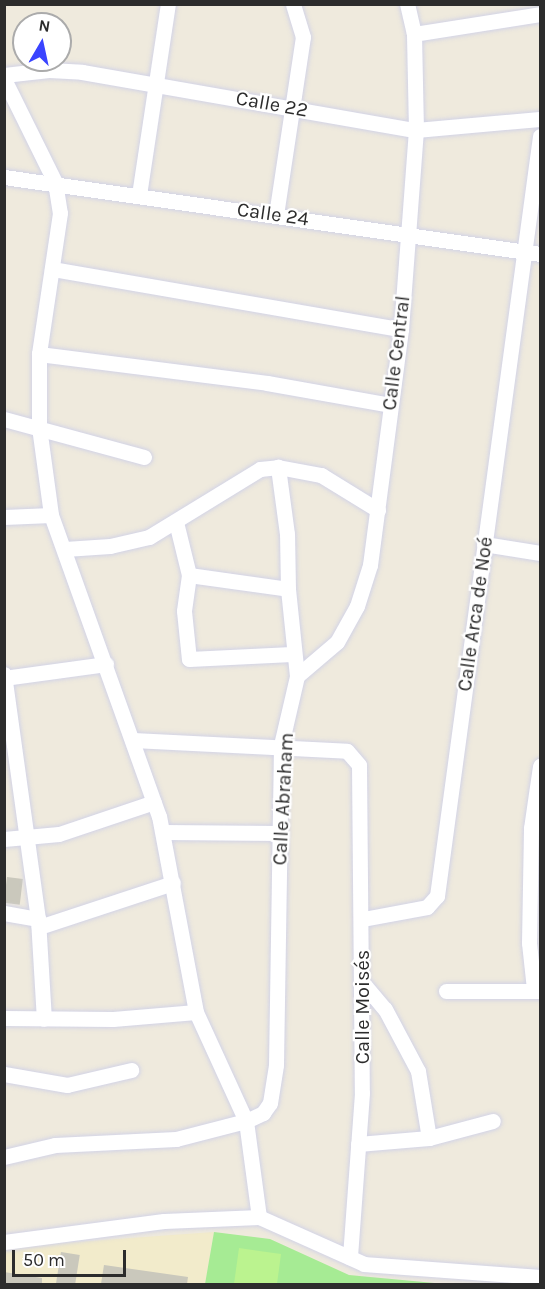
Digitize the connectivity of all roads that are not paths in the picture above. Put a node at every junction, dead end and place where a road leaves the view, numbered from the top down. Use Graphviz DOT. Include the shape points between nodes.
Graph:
graph roads {
  1 [pos="168,4"];
  2 [pos="293,4"];
  3 [pos="407,4"];
  4 [pos="540,15"];
  5 [pos="414,34"];
  6 [pos="4,75"];
  7 [pos="4,80"];
  8 [pos="158,85"];
  9 [pos="292,107"];
  10 [pos="540,119"];
  11 [pos="416,130"];
  12 [pos="540,140"];
  13 [pos="4,177"];
  14 [pos="55,182"];
  15 [pos="139,195"];
  16 [pos="276,214"];
  17 [pos="409,234"];
  18 [pos="534,253"];
  19 [pos="52,269"];
  20 [pos="400,329"];
  21 [pos="39,354"];
  22 [pos="390,405"];
  23 [pos="4,419"];
  24 [pos="39,427"];
  25 [pos="144,457"];
  26 [pos="278,467"];
  27 [pos="378,510"];
  28 [pos="51,515"];
  29 [pos="4,517"];
  30 [pos="176,522"];
  31 [pos="484,544"];
  32 [pos="65,549"];
  33 [pos="540,553"];
  34 [pos="189,575"];
  35 [pos="288,590"];
  36 [pos="292,654"];
  37 [pos="106,664"];
  38 [pos="297,676"];
  39 [pos="5,677"];
  40 [pos="133,740"];
  41 [pos="281,745"];
  42 [pos="540,766"];
  43 [pos="154,802"];
  44 [pos="163,832"];
  45 [pos="280,833"];
  46 [pos="4,839"];
  47 [pos="26,839"];
  48 [pos="173,883"];
  49 [pos="4,913"];
  50 [pos="363,919"];
  51 [pos="38,923"];
  52 [pos="362,982"];
  53 [pos="537,990"];
  54 [pos="446,991"];
  55 [pos="196,1012"];
  56 [pos="4,1018"];
  57 [pos="44,1019"];
  58 [pos="131,1070"];
  59 [pos="4,1074"];
  60 [pos="246,1121"];
  61 [pos="493,1121"];
  62 [pos="429,1138"];
  63 [pos="358,1144"];
  64 [pos="4,1157"];
  65 [pos="259,1217"];
  66 [pos="4,1242"];
  67 [pos="350,1258"];
  68 [pos="540,1276"];
  1 -- 8 [label="street"];
  2 -- 9 [label="street" via="303,37"];
  3 -- 5 [label="street, Calle Central"];
  4 -- 5 [label="street"];
  5 -- 11 [label="street, Calle Central"];
  6 -- 8 [label="street, Calle 22" via="60,70"];
  7 -- 14 [label="street"];
  8 -- 9 [label="street, Calle 22"];
  8 -- 15 [label="street"];
  9 -- 11 [label="street, Calle 22"];
  9 -- 16 [label="street"];
  10 -- 11 [label="street, Calle 22"];
  11 -- 17 [label="street, Calle Central"];
  12 -- 18 [label="street, Calle Arca de Noé"];
  13 -- 14 [label="street, Calle 24"];
  14 -- 15 [label="street, Calle 24"];
  14 -- 19 [label="street" via="60,213"];
  15 -- 16 [label="street, Calle 24"];
  16 -- 17 [label="street, Calle 24"];
  17 -- 18 [label="street, Calle 24"];
  17 -- 20 [label="street, Calle Central"];
  18 -- 31 [label="street, Calle Arca de Noé"];
  19 -- 20 [label="street"];
  19 -- 21 [label="street"];
  20 -- 22 [label="street, Calle Central"];
  21 -- 22 [label="street" via="267,383"];
  21 -- 24 [label="street"];
  22 -- 27 [label="street, Calle Central"];
  23 -- 24 [label="street"];
  24 -- 25 [label="street"];
  24 -- 28 [label="street"];
  26 -- 27 [label="street" via="321,475"];
  26 -- 30 [label="street" via="260,469"];
  26 -- 35 [label="street, Calle Abraham" via="287,534"];
  27 -- 38 [label="street, Calle Central" via="370,565 357,606 337,642"];
  28 -- 29 [label="street"];
  28 -- 32 [label="street"];
  30 -- 32 [label="street" via="149,537 110,546"];
  30 -- 34 [label="street"];
  31 -- 33 [label="street"];
  31 -- 50 [label="street, Calle Arca de Noé" via="437,896 427,907"];
  32 -- 37 [label="street"];
  34 -- 35 [label="street"];
  34 -- 36 [label="street" via="184,611 189,659"];
  35 -- 36 [label="street, Calle Abraham"];
  36 -- 38 [label="street, Calle Abraham"];
  37 -- 39 [label="street"];
  37 -- 40 [label="street"];
  38 -- 41 [label="street, Calle Abraham"];
  39 -- 47 [label="street"];
  40 -- 41 [label="street"];
  40 -- 43 [label="street"];
  41 -- 45 [label="street, Calle Abraham"];
  41 -- 50 [label="street, Calle Moisés" via="346,751 355,756 359,765"];
  42 -- 53 [label="street" via="531,828 529,943"];
  43 -- 44 [label="street"];
  43 -- 47 [label="street" via="59,834"];
  44 -- 45 [label="street"];
  44 -- 48 [label="street"];
  45 -- 60 [label="street, Calle Abraham" via="274,1086 270,1104"];
  46 -- 47 [label="street"];
  47 -- 51 [label="street"];
  48 -- 51 [label="street"];
  48 -- 55 [label="street"];
  49 -- 51 [label="street"];
  50 -- 52 [label="street, Calle Moisés"];
  51 -- 57 [label="street"];
  52 -- 62 [label="street" via="385,1009 418,1071"];
  52 -- 63 [label="street, Calle Moisés"];
  53 -- 54 [label="street"];
  55 -- 57 [label="street" via="113,1019"];
  55 -- 60 [label="street"];
  56 -- 57 [label="street"];
  58 -- 59 [label="street" via="67,1085"];
  60 -- 64 [label="street" via="176,1139 55,1144"];
  60 -- 65 [label="street"];
  61 -- 62 [label="street"];
  62 -- 63 [label="street"];
  63 -- 67 [label="street, Calle Moisés"];
  65 -- 66 [label="street" via="164,1221"];
  65 -- 67 [label="street"];
  67 -- 68 [label="street" via="364,1264"];
}
